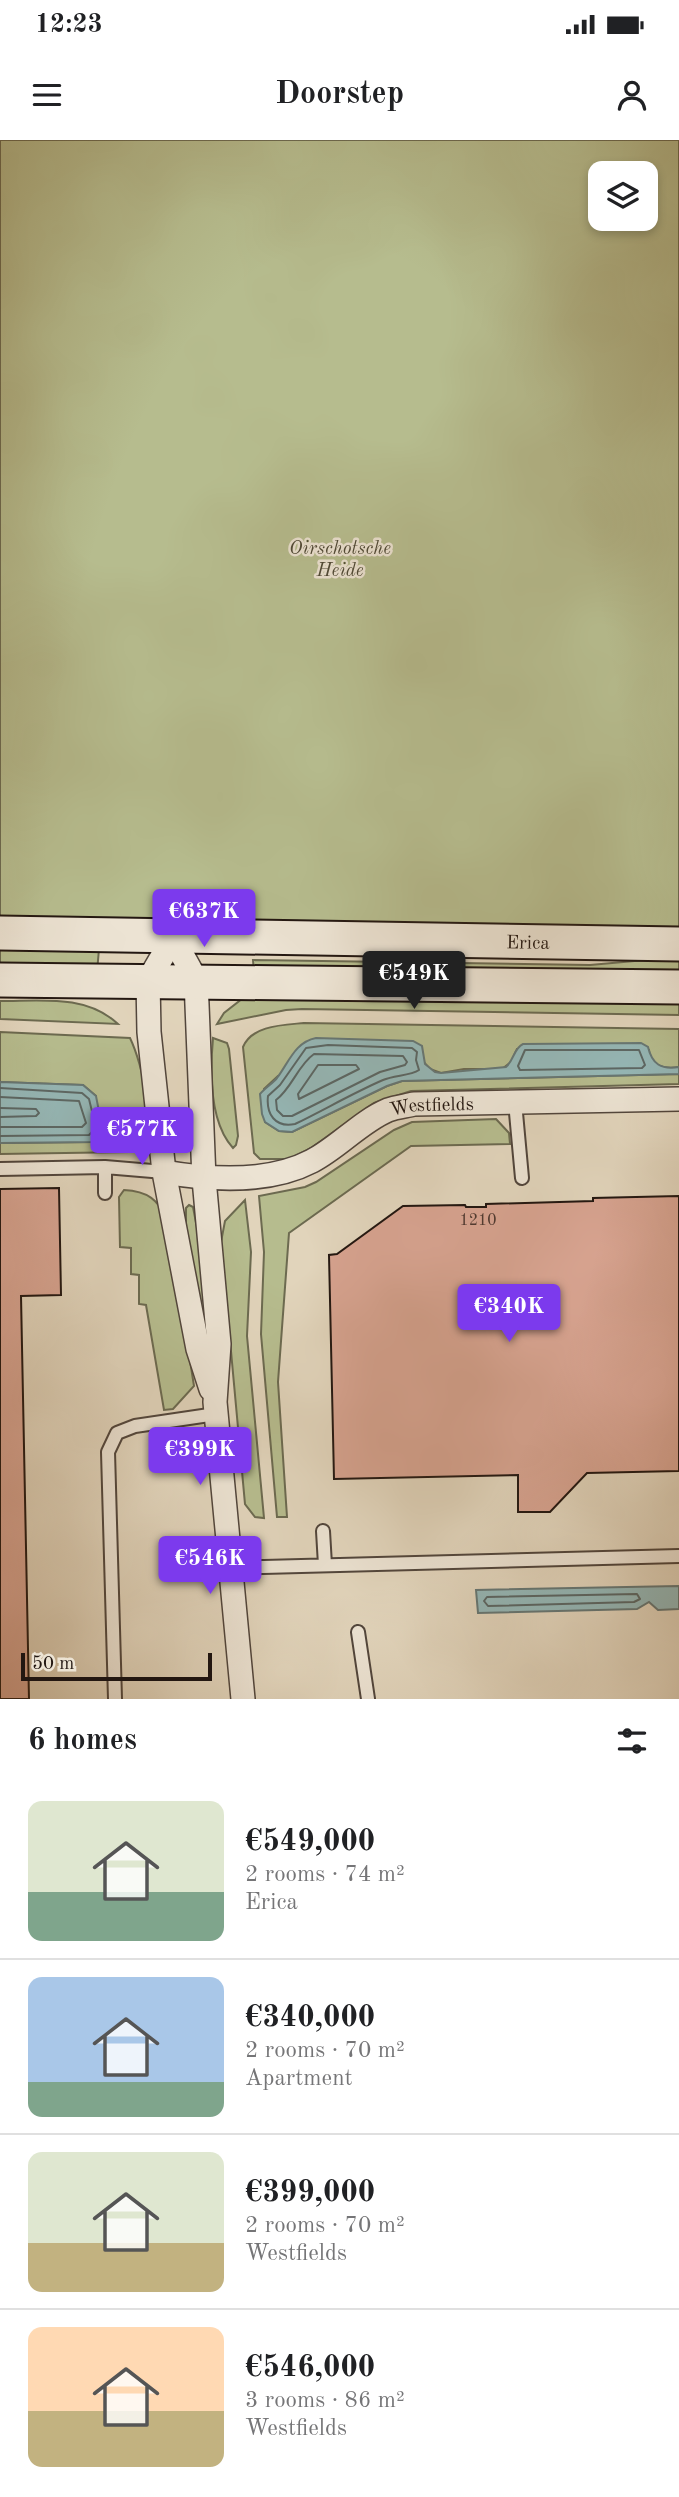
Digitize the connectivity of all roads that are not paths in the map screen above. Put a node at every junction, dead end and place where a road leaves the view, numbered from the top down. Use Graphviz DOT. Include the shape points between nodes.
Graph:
graph roads {
  1 [pos="0,933"];
  2 [pos="173,938"];
  3 [pos="679,944"];
  4 [pos="0,980"];
  5 [pos="196,980"];
  6 [pos="148,981"];
  7 [pos="679,987"];
  8 [pos="679,1099"];
  9 [pos="516,1102"];
  10 [pos="105,1167"];
  11 [pos="0,1169"];
  12 [pos="164,1172"];
  13 [pos="522,1178"];
  14 [pos="204,1179"];
  15 [pos="105,1193"];
  16 [pos="215,1408"];
  17 [pos="323,1531"];
  18 [pos="679,1556"];
  19 [pos="325,1565"];
  20 [pos="229,1568"];
  21 [pos="358,1632"];
  22 [pos="115,1699"];
  23 [pos="243,1699"];
  24 [pos="368,1699"];
  1 -- 2 [label="street, Erica"];
  2 -- 3 [label="street, Erica"];
  2 -- 5 [label="street"];
  2 -- 6 [label="street"];
  4 -- 6 [label="street"];
  5 -- 6 [label="street"];
  5 -- 7 [label="street"];
  5 -- 14 [label="street"];
  6 -- 12 [label="street"];
  8 -- 9 [label="street, Westfields"];
  9 -- 13 [label="lane"];
  9 -- 14 [label="street, Westfields" via="414,1104 389,1110 314,1160 289,1171"];
  10 -- 11 [label="lane"];
  10 -- 12 [label="lane"];
  10 -- 15 [label="lane"];
  12 -- 14 [label="street, Westfields"];
  12 -- 16 [label="street" via="198,1349"];
  14 -- 16 [label="street" via="219,1344"];
  16 -- 20 [label="street"];
  16 -- 22 [label="lane" via="117,1433 108,1452"];
  17 -- 19 [label="lane"];
  18 -- 19 [label="lane"];
  19 -- 20 [label="lane"];
  20 -- 23 [label="street"];
  21 -- 24 [label="lane"];
}
